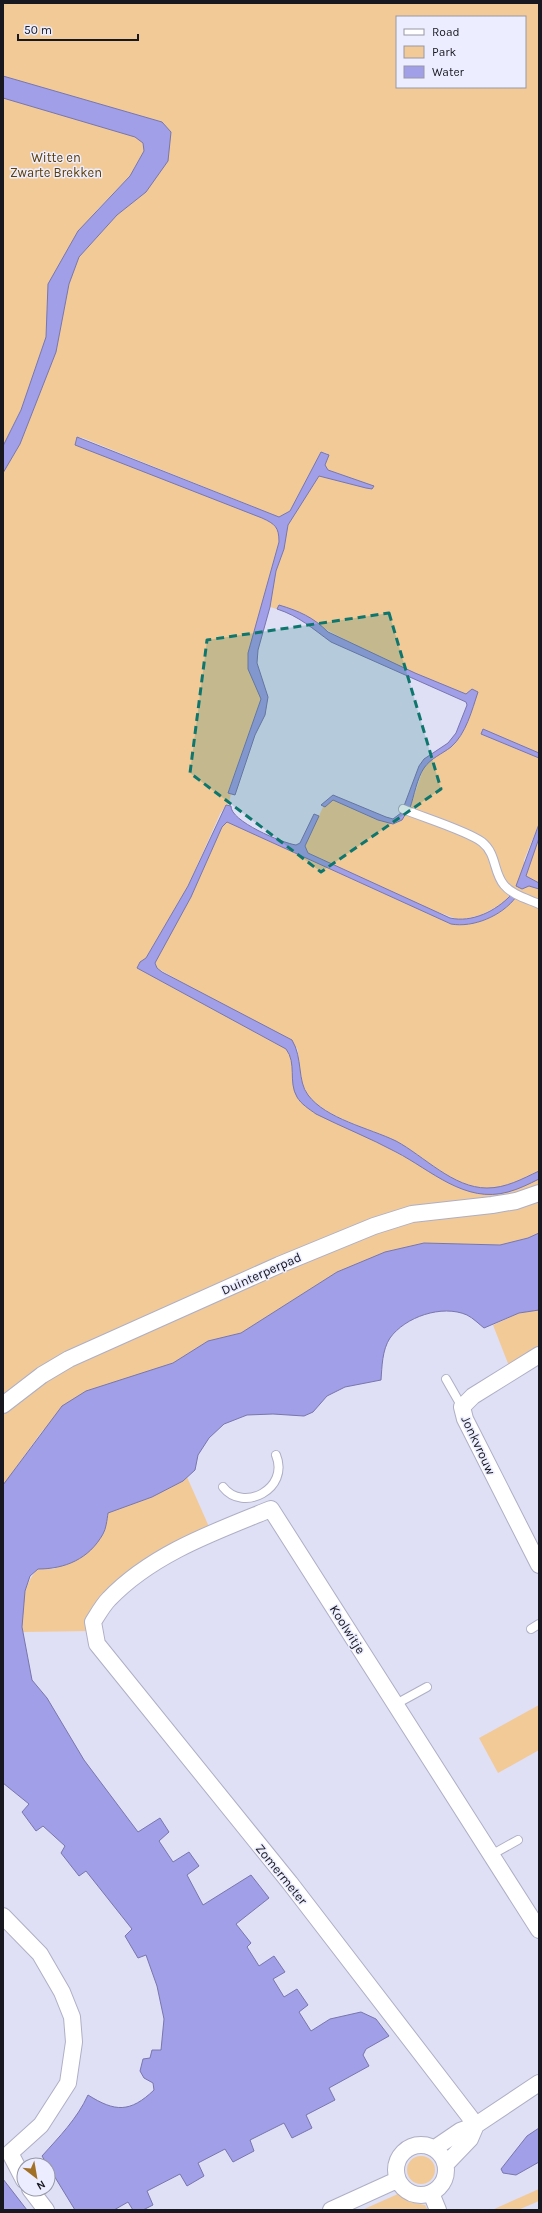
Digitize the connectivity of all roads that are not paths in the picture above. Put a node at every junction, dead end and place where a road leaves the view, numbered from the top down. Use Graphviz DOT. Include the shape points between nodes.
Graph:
graph roads {
  1 [pos="403,809"];
  2 [pos="539,904"];
  3 [pos="539,1193"];
  4 [pos="539,1355"];
  5 [pos="446,1379"];
  6 [pos="3,1405"];
  7 [pos="462,1407"];
  8 [pos="276,1455"];
  9 [pos="223,1487"];
  10 [pos="263,1494"];
  11 [pos="271,1508"];
  12 [pos="539,1565"];
  13 [pos="539,1624"];
  14 [pos="531,1629"];
  15 [pos="427,1687"];
  16 [pos="396,1704"];
  17 [pos="518,1840"];
  18 [pos="490,1855"];
  19 [pos="3,1916"];
  20 [pos="539,1930"];
  21 [pos="539,2083"];
  22 [pos="476,2125"];
  23 [pos="435,2148"];
  24 [pos="6,2154"];
  25 [pos="446,2164"];
  26 [pos="16,2168"];
  27 [pos="397,2180"];
  28 [pos="431,2193"];
  29 [pos="36,2197"];
  30 [pos="46,2210"];
  31 [pos="332,2210"];
  32 [pos="438,2210"];
  1 -- 2 [label="lane" via="482,841 492,854 499,878 504,885 514,893"];
  3 -- 6 [label="street, Duinterperpad" via="498,1204 412,1214 335,1241 69,1359 42,1375"];
  4 -- 7 [label="street, Jonkvrouw" via="473,1396"];
  5 -- 7 [label="lane"];
  7 -- 12 [label="street, Jonkvrouw" via="465,1419"];
  8 -- 10 [label="lane" via="280,1473"];
  9 -- 10 [label="lane" via="229,1494 237,1497 250,1498"];
  10 -- 11 [label="lane"];
  11 -- 16 [label="street, Koolwitje"];
  11 -- 22 [label="street, Zomermeter" via="212,1533 148,1566 108,1600 93,1622 97,1644 295,1889"];
  13 -- 14 [label="lane"];
  15 -- 16 [label="lane"];
  16 -- 18 [label="street, Koolwitje"];
  17 -- 18 [label="lane"];
  18 -- 20 [label="street, Koolwitje"];
  19 -- 24 [label="street" via="40,1954 62,1992 72,2017 74,2042 68,2082 41,2125"];
  21 -- 22 [label="street"];
  22 -- 23 [label="street" via="460,2131"];
  22 -- 25 [label="street" via="470,2139"];
  23 -- 25 [label="street"];
  23 -- 27 [label="street" via="418,2144 402,2152 395,2167"];
  24 -- 26 [label="street"];
  25 -- 28 [label="street" via="446,2176 441,2186"];
  27 -- 28 [label="street" via="408,2192 416,2195"];
  27 -- 31 [label="street"];
  28 -- 32 [label="street"];
  29 -- 30 [label="street"];
}
